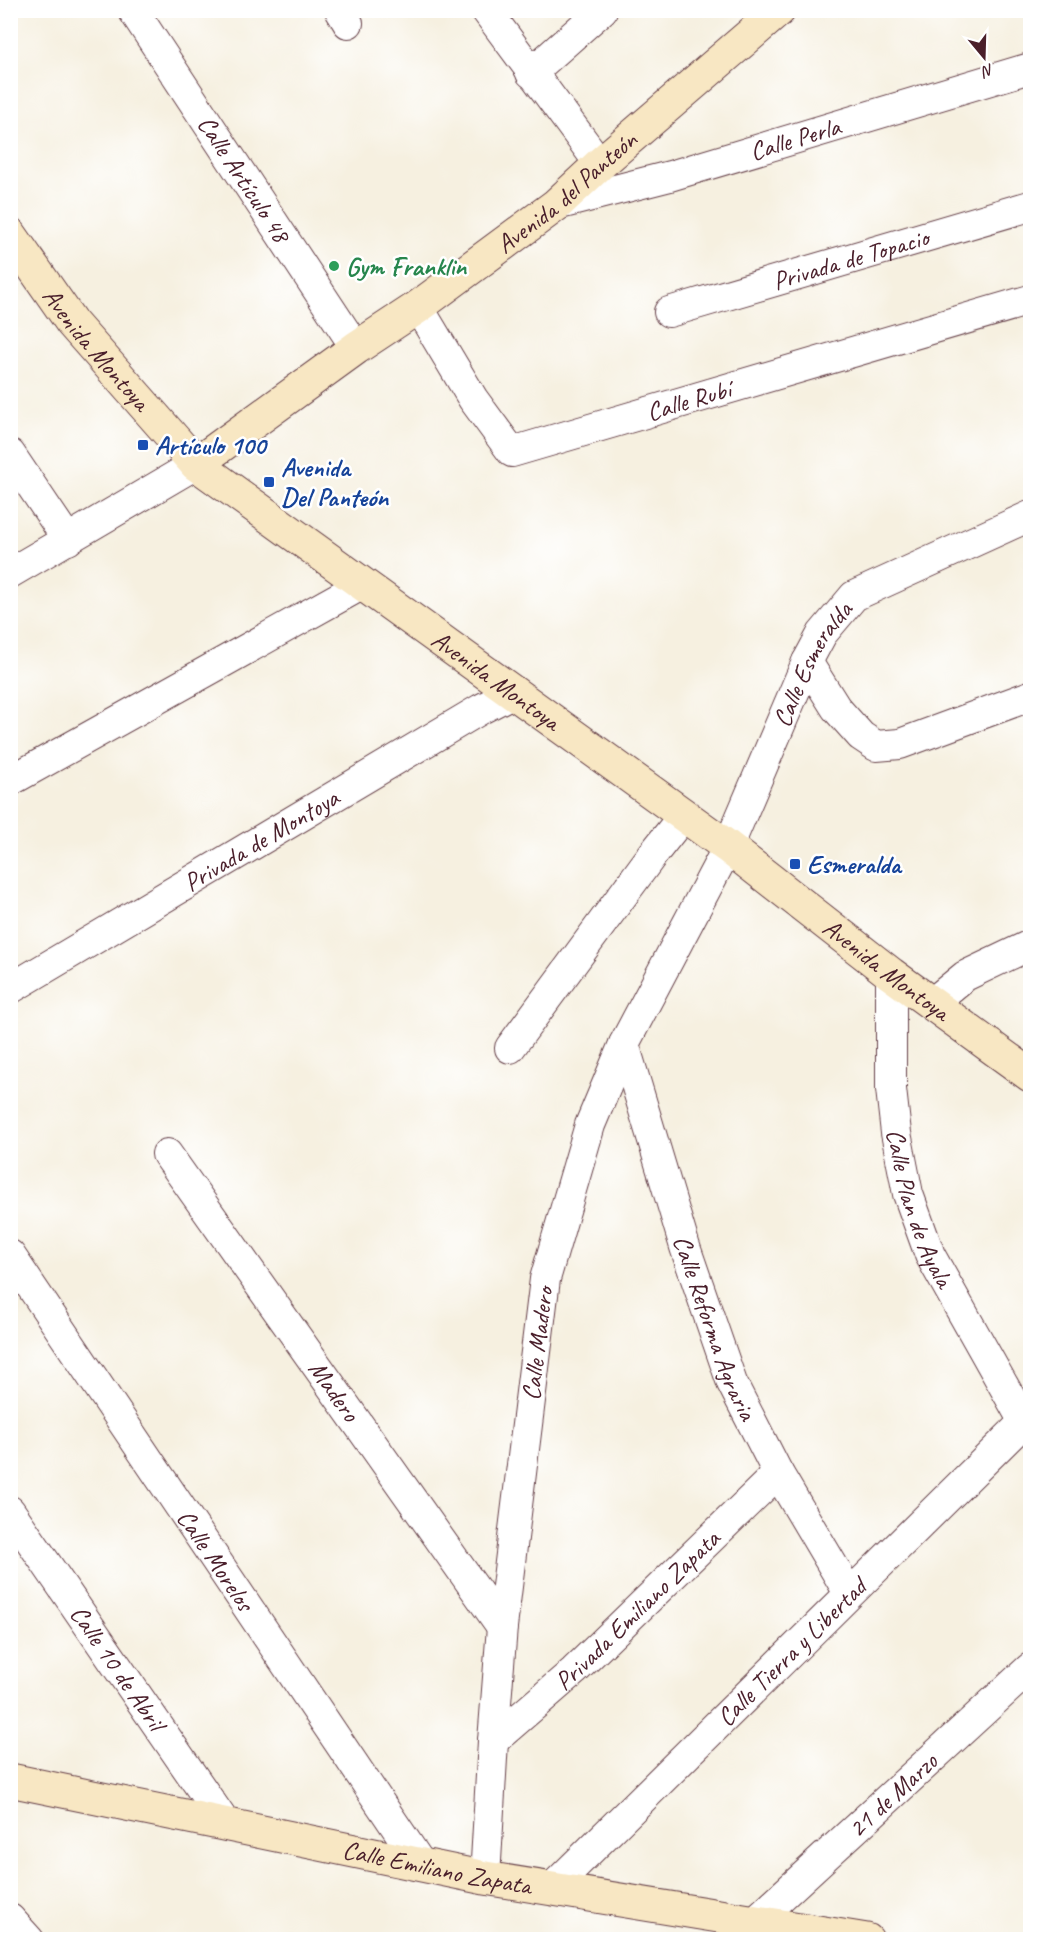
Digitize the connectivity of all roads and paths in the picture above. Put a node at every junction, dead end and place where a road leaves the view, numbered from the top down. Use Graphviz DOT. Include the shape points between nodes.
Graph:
graph roads {
  1 [pos="133,10"];
  2 [pos="486,10"];
  3 [pos="602,10"];
  4 [pos="779,10"];
  5 [pos="1030,68"];
  6 [pos="531,73"];
  7 [pos="600,164"];
  8 [pos="556,205"];
  9 [pos="1030,206"];
  10 [pos="10,234"];
  11 [pos="1030,300"];
  12 [pos="418,308"];
  13 [pos="669,312"];
  14 [pos="356,348"];
  15 [pos="10,454"];
  16 [pos="196,464"];
  17 [pos="1030,516"];
  18 [pos="68,540"];
  19 [pos="10,573"];
  20 [pos="363,584"];
  21 [pos="807,662"];
  22 [pos="512,693"];
  23 [pos="1030,696"];
  24 [pos="10,781"];
  25 [pos="684,815"];
  26 [pos="728,847"];
  27 [pos="1030,945"];
  28 [pos="891,974"];
  29 [pos="10,989"];
  30 [pos="932,1003"];
  31 [pos="624,1044"];
  32 [pos="510,1048"];
  33 [pos="1030,1075"];
  34 [pos="167,1154"];
  35 [pos="10,1255"];
  36 [pos="1027,1419"];
  37 [pos="778,1473"];
  38 [pos="10,1511"];
  39 [pos="849,1593"];
  40 [pos="502,1627"];
  41 [pos="1030,1668"];
  42 [pos="493,1741"];
  43 [pos="10,1780"];
  44 [pos="225,1823"];
  45 [pos="421,1864"];
  46 [pos="485,1878"];
  47 [pos="552,1888"];
  48 [pos="10,1919"];
  49 [pos="754,1922"];
  50 [pos="29,1940"];
  51 [pos="867,1940"];
  1 -- 14 [label="street, Calle Artículo 48"];
  2 -- 6 [label="street"];
  3 -- 6 [label="street"];
  4 -- 7 [label="street, Avenida del Panteón"];
  5 -- 8 [label="street, Calle Perla" via="670,176"];
  6 -- 7 [label="street"];
  7 -- 8 [label="street, Avenida del Panteón"];
  8 -- 12 [label="street, Avenida del Panteón"];
  9 -- 13 [label="street, Privada de Topacio"];
  10 -- 16 [label="street, Avenida Montoya" via="72,324"];
  11 -- 12 [label="street, Calle Rubí" via="512,452 473,399"];
  12 -- 14 [label="street, Avenida del Panteón"];
  14 -- 16 [label="street, Avenida del Panteón"];
  15 -- 18 [label="street"];
  16 -- 18 [label="street"];
  16 -- 20 [label="street, Avenida Montoya"];
  17 -- 21 [label="street, Calle Esmeralda" via="854,596 822,634"];
  18 -- 19 [label="street"];
  20 -- 22 [label="street, Avenida Montoya"];
  20 -- 24 [label="street"];
  21 -- 23 [label="street" via="836,708 861,736 876,746 900,744"];
  21 -- 26 [label="street, Calle Esmeralda"];
  22 -- 25 [label="street, Avenida Montoya"];
  22 -- 29 [label="street, Privada de Montoya"];
  25 -- 26 [label="street, Avenida Montoya"];
  25 -- 32 [label="street"];
  26 -- 28 [label="street, Avenida Montoya"];
  26 -- 31 [label="street, Calle Madero"];
  27 -- 30 [label="street" via="965,976"];
  28 -- 30 [label="street, Avenida Montoya"];
  28 -- 36 [label="street, Calle Plan de Ayala" via="891,1089 908,1194 930,1255"];
  30 -- 33 [label="street, Avenida Montoya"];
  31 -- 37 [label="street, Calle Reforma Agraria" via="685,1247 732,1383"];
  31 -- 40 [label="street, Calle Madero" via="590,1125 544,1279"];
  34 -- 40 [label="street, Madero"];
  35 -- 45 [label="street, Calle Morelos"];
  36 -- 39 [label="street, Calle Tierra y Libertad"];
  37 -- 39 [label="street, Calle Reforma Agraria"];
  37 -- 42 [label="street, Privada Emiliano Zapata" via="574,1671"];
  38 -- 44 [label="street, Calle 10 de Abril"];
  39 -- 47 [label="street, Calle Tierra y Libertad"];
  40 -- 42 [label="street, Calle Madero"];
  41 -- 49 [label="street, 21 de Marzo"];
  42 -- 46 [label="street, Calle Madero"];
  43 -- 44 [label="street, Calle Emiliano Zapata"];
  44 -- 45 [label="street, Calle Emiliano Zapata"];
  45 -- 46 [label="street, Calle Emiliano Zapata"];
  46 -- 47 [label="street, Calle Emiliano Zapata"];
  47 -- 49 [label="street, Calle Emiliano Zapata"];
  48 -- 50 [label="street"];
  49 -- 51 [label="street, Calle Emiliano Zapata"];
}
